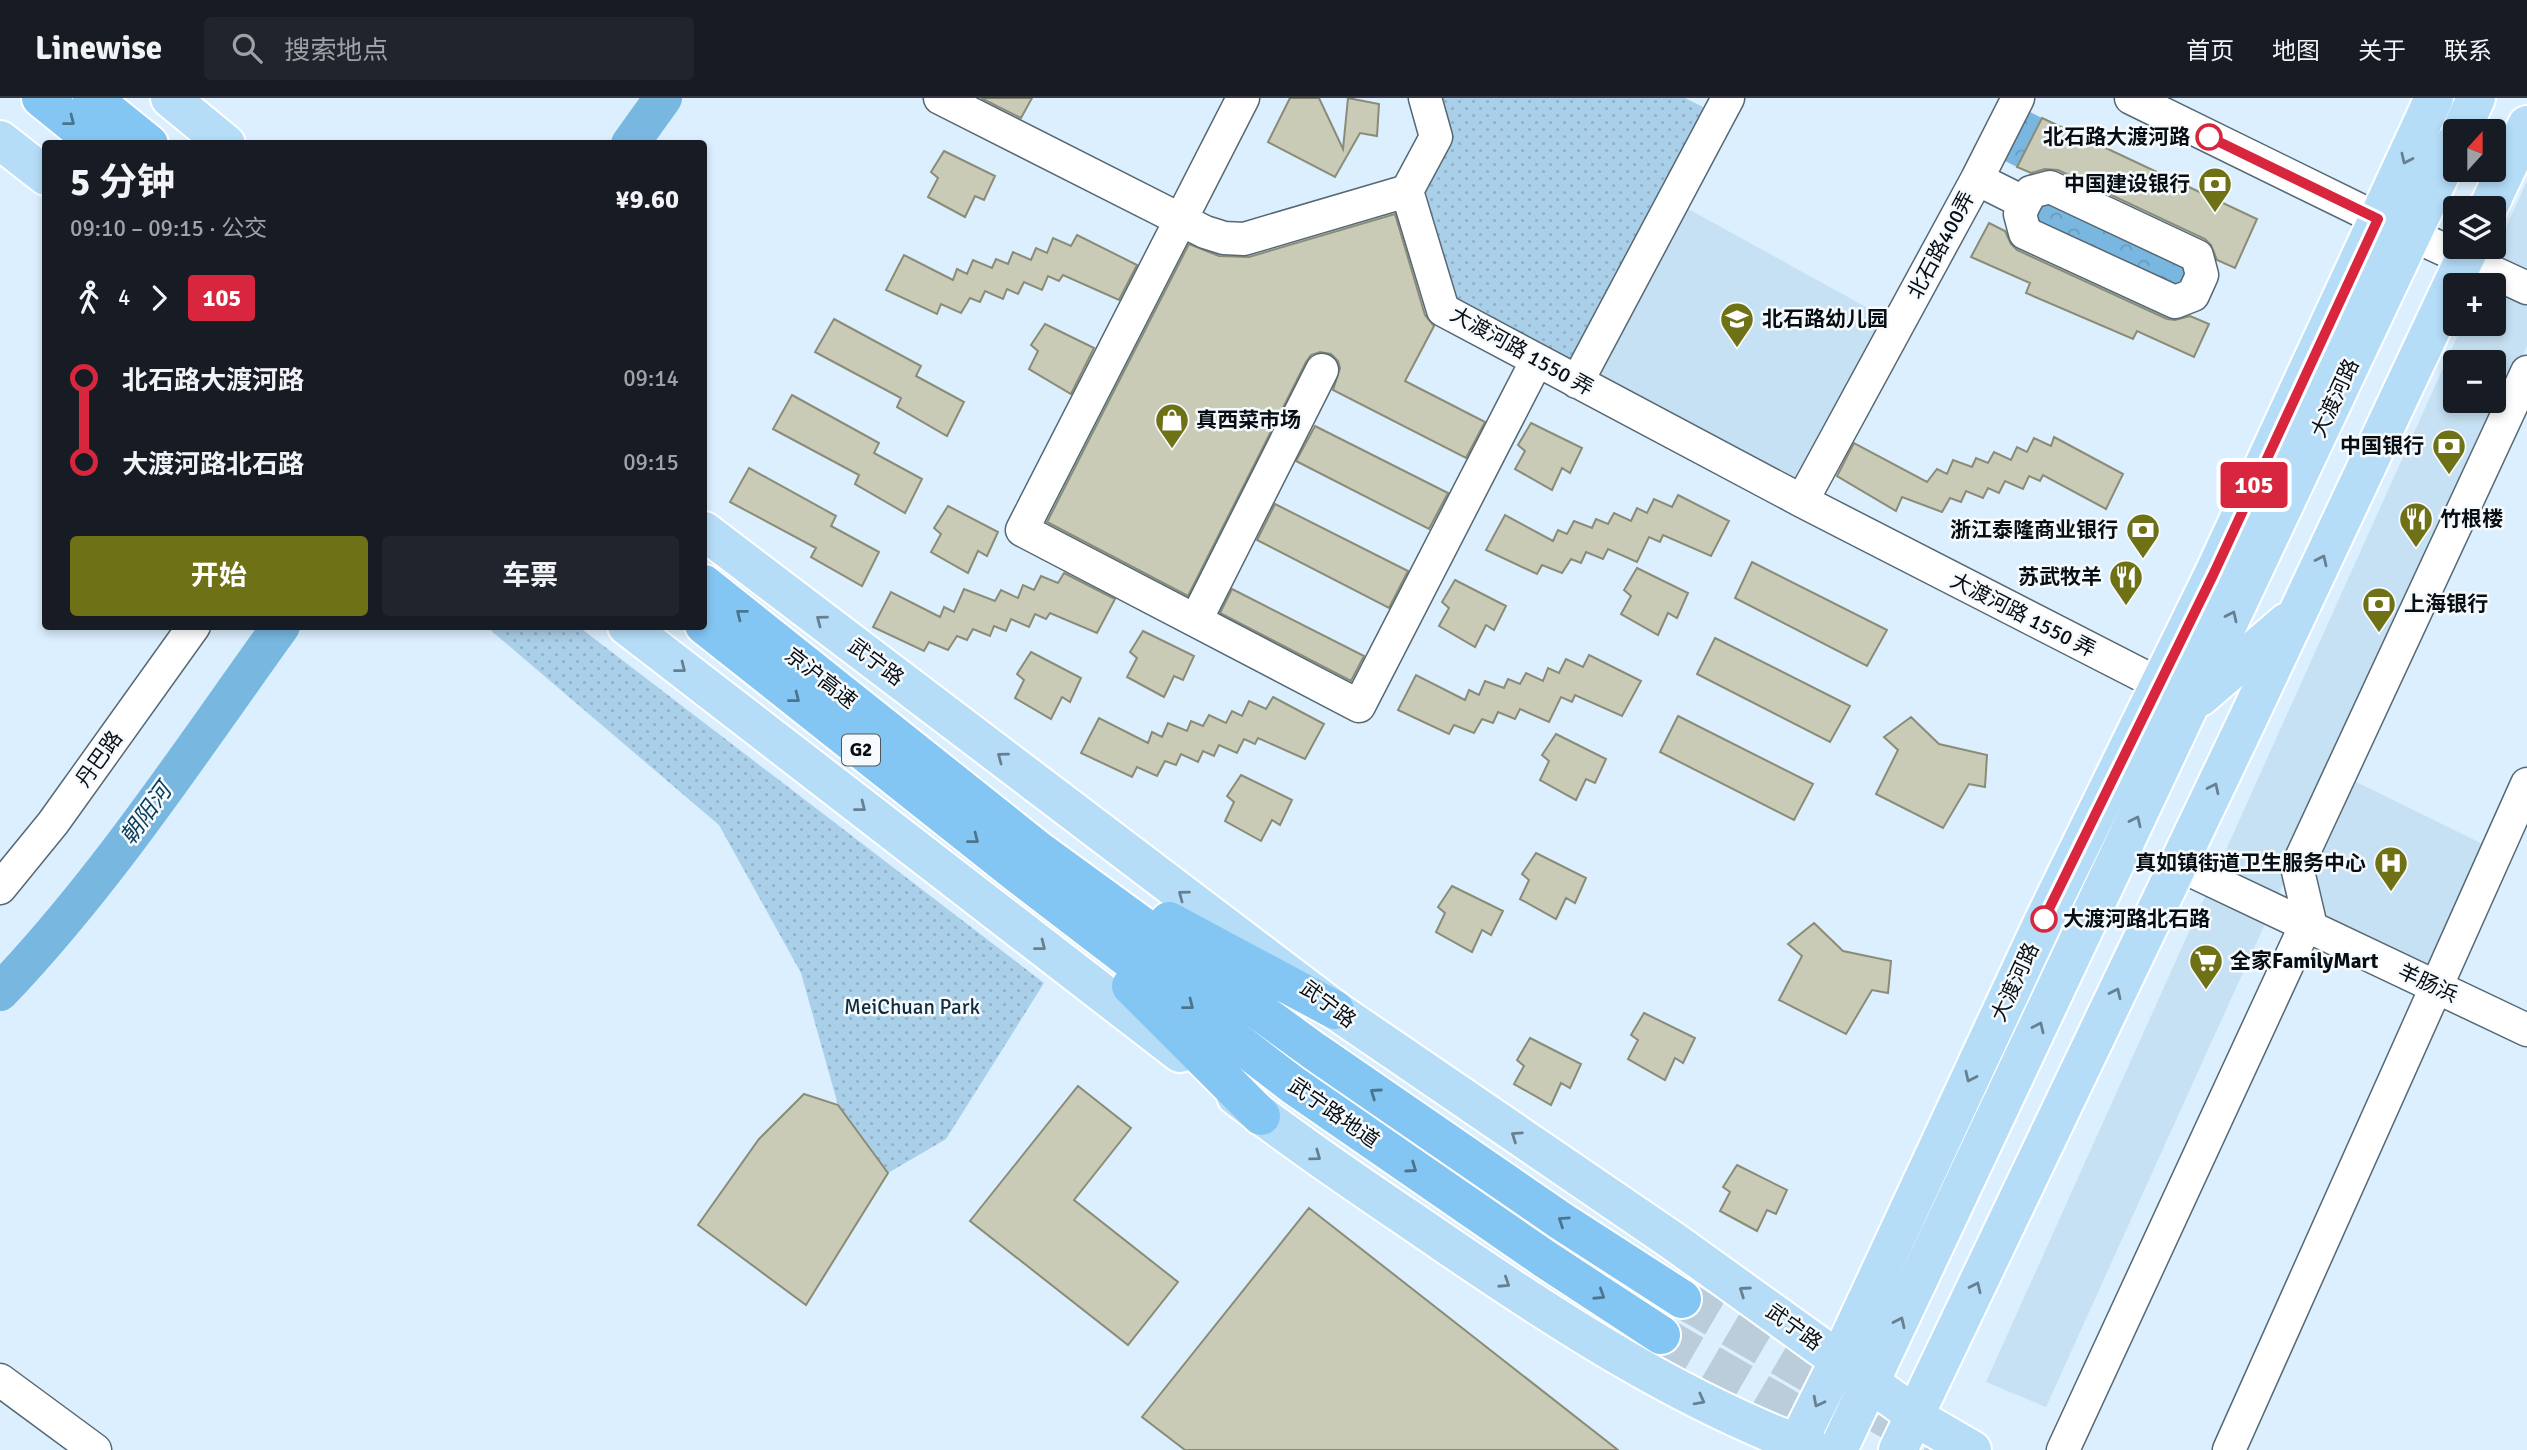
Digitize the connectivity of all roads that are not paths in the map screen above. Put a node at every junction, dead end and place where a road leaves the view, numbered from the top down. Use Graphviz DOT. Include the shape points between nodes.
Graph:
graph roads {
  1 [pos="41,98"];
  2 [pos="92,98"];
  3 [pos="140,98"];
  4 [pos="170,98"];
  5 [pos="940,98"];
  6 [pos="1243,98"];
  7 [pos="1425,98"];
  8 [pos="1728,98"];
  9 [pos="2018,98"];
  10 [pos="2131,98"];
  11 [pos="2434,98"];
  12 [pos="2476,98"];
  13 [pos="2466,119"];
  14 [pos="2527,125"];
  15 [pos="0,133"];
  16 [pos="0,140"];
  17 [pos="94,140"];
  18 [pos="144,140"];
  19 [pos="191,140"];
  20 [pos="221,140"];
  21 [pos="42,159"];
  22 [pos="2443,169"];
  23 [pos="42,173"];
  24 [pos="1977,179"];
  25 [pos="1407,191"];
  26 [pos="2494,196"];
  27 [pos="2025,204"];
  28 [pos="2378,219"];
  29 [pos="1182,220"];
  30 [pos="2412,235"];
  31 [pos="2443,245"];
  32 [pos="2464,259"];
  33 [pos="2477,259"];
  34 [pos="2527,288"];
  35 [pos="1537,360"];
  36 [pos="1322,370"];
  37 [pos="2527,372"];
  38 [pos="1577,382"];
  39 [pos="1802,501"];
  40 [pos="707,533"];
  41 [pos="707,587"];
  42 [pos="2296,614"];
  43 [pos="1196,620"];
  44 [pos="707,627"];
  45 [pos="191,630"];
  46 [pos="632,630"];
  47 [pos="2159,684"];
  48 [pos="2190,705"];
  49 [pos="2527,784"];
  50 [pos="1028,862"];
  51 [pos="2177,864"];
  52 [pos="0,888"];
  53 [pos="2305,925"];
  54 [pos="2436,987"];
  55 [pos="1335,1010"];
  56 [pos="2527,1030"];
  57 [pos="2017,1073"];
  58 [pos="1261,1116"];
  59 [pos="2010,1214"];
  60 [pos="1682,1299"];
  61 [pos="1661,1335"];
  62 [pos="1839,1360"];
  63 [pos="0,1380"];
  64 [pos="1871,1383"];
  65 [pos="1915,1415"];
  66 [pos="1802,1448"];
  67 [pos="95,1450"];
  68 [pos="1838,1450"];
  69 [pos="1899,1450"];
  70 [pos="1972,1450"];
  71 [pos="2063,1450"];
  72 [pos="2229,1450"];
  1 -- 17 [label="highway, one-way"];
  2 -- 18 [label="highway"];
  3 -- 19 [label="main road"];
  4 -- 20 [label="main road"];
  5 -- 29 [label="street"];
  6 -- 29 [label="street"];
  7 -- 25 [label="street" via="1436,137"];
  8 -- 38 [label="street"];
  9 -- 24 [label="street, 北石路400弄"];
  10 -- 28 [label="street"];
  11 -- 28 [label="main road, 大渡河路, one-way"];
  12 -- 13 [label="main road"];
  14 -- 26 [label="main road"];
  15 -- 21 [label="main road"];
  16 -- 23 [label="main road"];
  22 -- 30 [label="main road, 大渡河路"];
  24 -- 27 [label="street"];
  24 -- 39 [label="street, 北石路400弄"];
  25 -- 29 [label="street" via="1244,239 1224,238"];
  25 -- 35 [label="street, 大渡河路 1550 弄" via="1443,310"];
  27 -- 27 [label="street" via="2020,214 2025,233 2175,302 2193,295 2202,275 2196,256 2050,187 2031,192"];
  28 -- 30 [label="street"];
  28 -- 47 [label="main road, 大渡河路"];
  29 -- 43 [label="street" via="1022,530"];
  30 -- 31 [label="street"];
  48 -- 30 [label="main road, 大渡河路, one-way"];
  42 -- 32 [label="main road, one-way"];
  33 -- 34 [label="street"];
  35 -- 38 [label="street, 大渡河路 1550 弄"];
  35 -- 43 [label="street" via="1359,706"];
  36 -- 43 [label="street"];
  37 -- 53 [label="street" via="2297,867 2309,918"];
  38 -- 39 [label="street, 大渡河路 1550 弄"];
  39 -- 47 [label="street, 大渡河路 1550 弄"];
  55 -- 40 [label="main road, 武宁路, one-way"];
  50 -- 41 [label="highway, 京沪高速 / G2, one-way"];
  42 -- 48 [label="main road"];
  51 -- 42 [label="main road, one-way"];
  44 -- 50 [label="highway, 京沪高速 / G2, one-way"];
  45 -- 52 [label="street, 丹巴路" via="53,823"];
  46 -- 58 [label="main road, one-way"];
  47 -- 62 [label="main road, 大渡河路, one-way"];
  57 -- 48 [label="main road, 大渡河路, one-way"];
  49 -- 54 [label="street"];
  50 -- 55 [label="highway"];
  50 -- 58 [label="highway"];
  60 -- 50 [label="highway, 武宁路地道, one-way"];
  50 -- 61 [label="highway, 武宁路地道, one-way" via="1293,1085"];
  51 -- 53 [label="street, 羊肠浜"];
  59 -- 51 [label="main road, one-way"];
  53 -- 54 [label="street, 羊肠浜"];
  53 -- 71 [label="street"];
  54 -- 56 [label="street, 羊肠浜"];
  54 -- 72 [label="street"];
  62 -- 55 [label="main road, 武宁路, one-way"];
  57 -- 59 [label="main road"];
  64 -- 57 [label="main road, 大渡河路, one-way"];
  58 -- 66 [label="main road, one-way" via="1605,1349 1726,1414"];
  65 -- 59 [label="main road, one-way"];
  62 -- 64 [label="main road, 武宁路"];
  62 -- 66 [label="main road, 大渡河路, one-way"];
  63 -- 67 [label="street"];
  64 -- 65 [label="main road, 武宁路"];
  64 -- 68 [label="main road, 大渡河路"];
  65 -- 69 [label="main road"];
  65 -- 70 [label="main road, 武宁路"];
}
